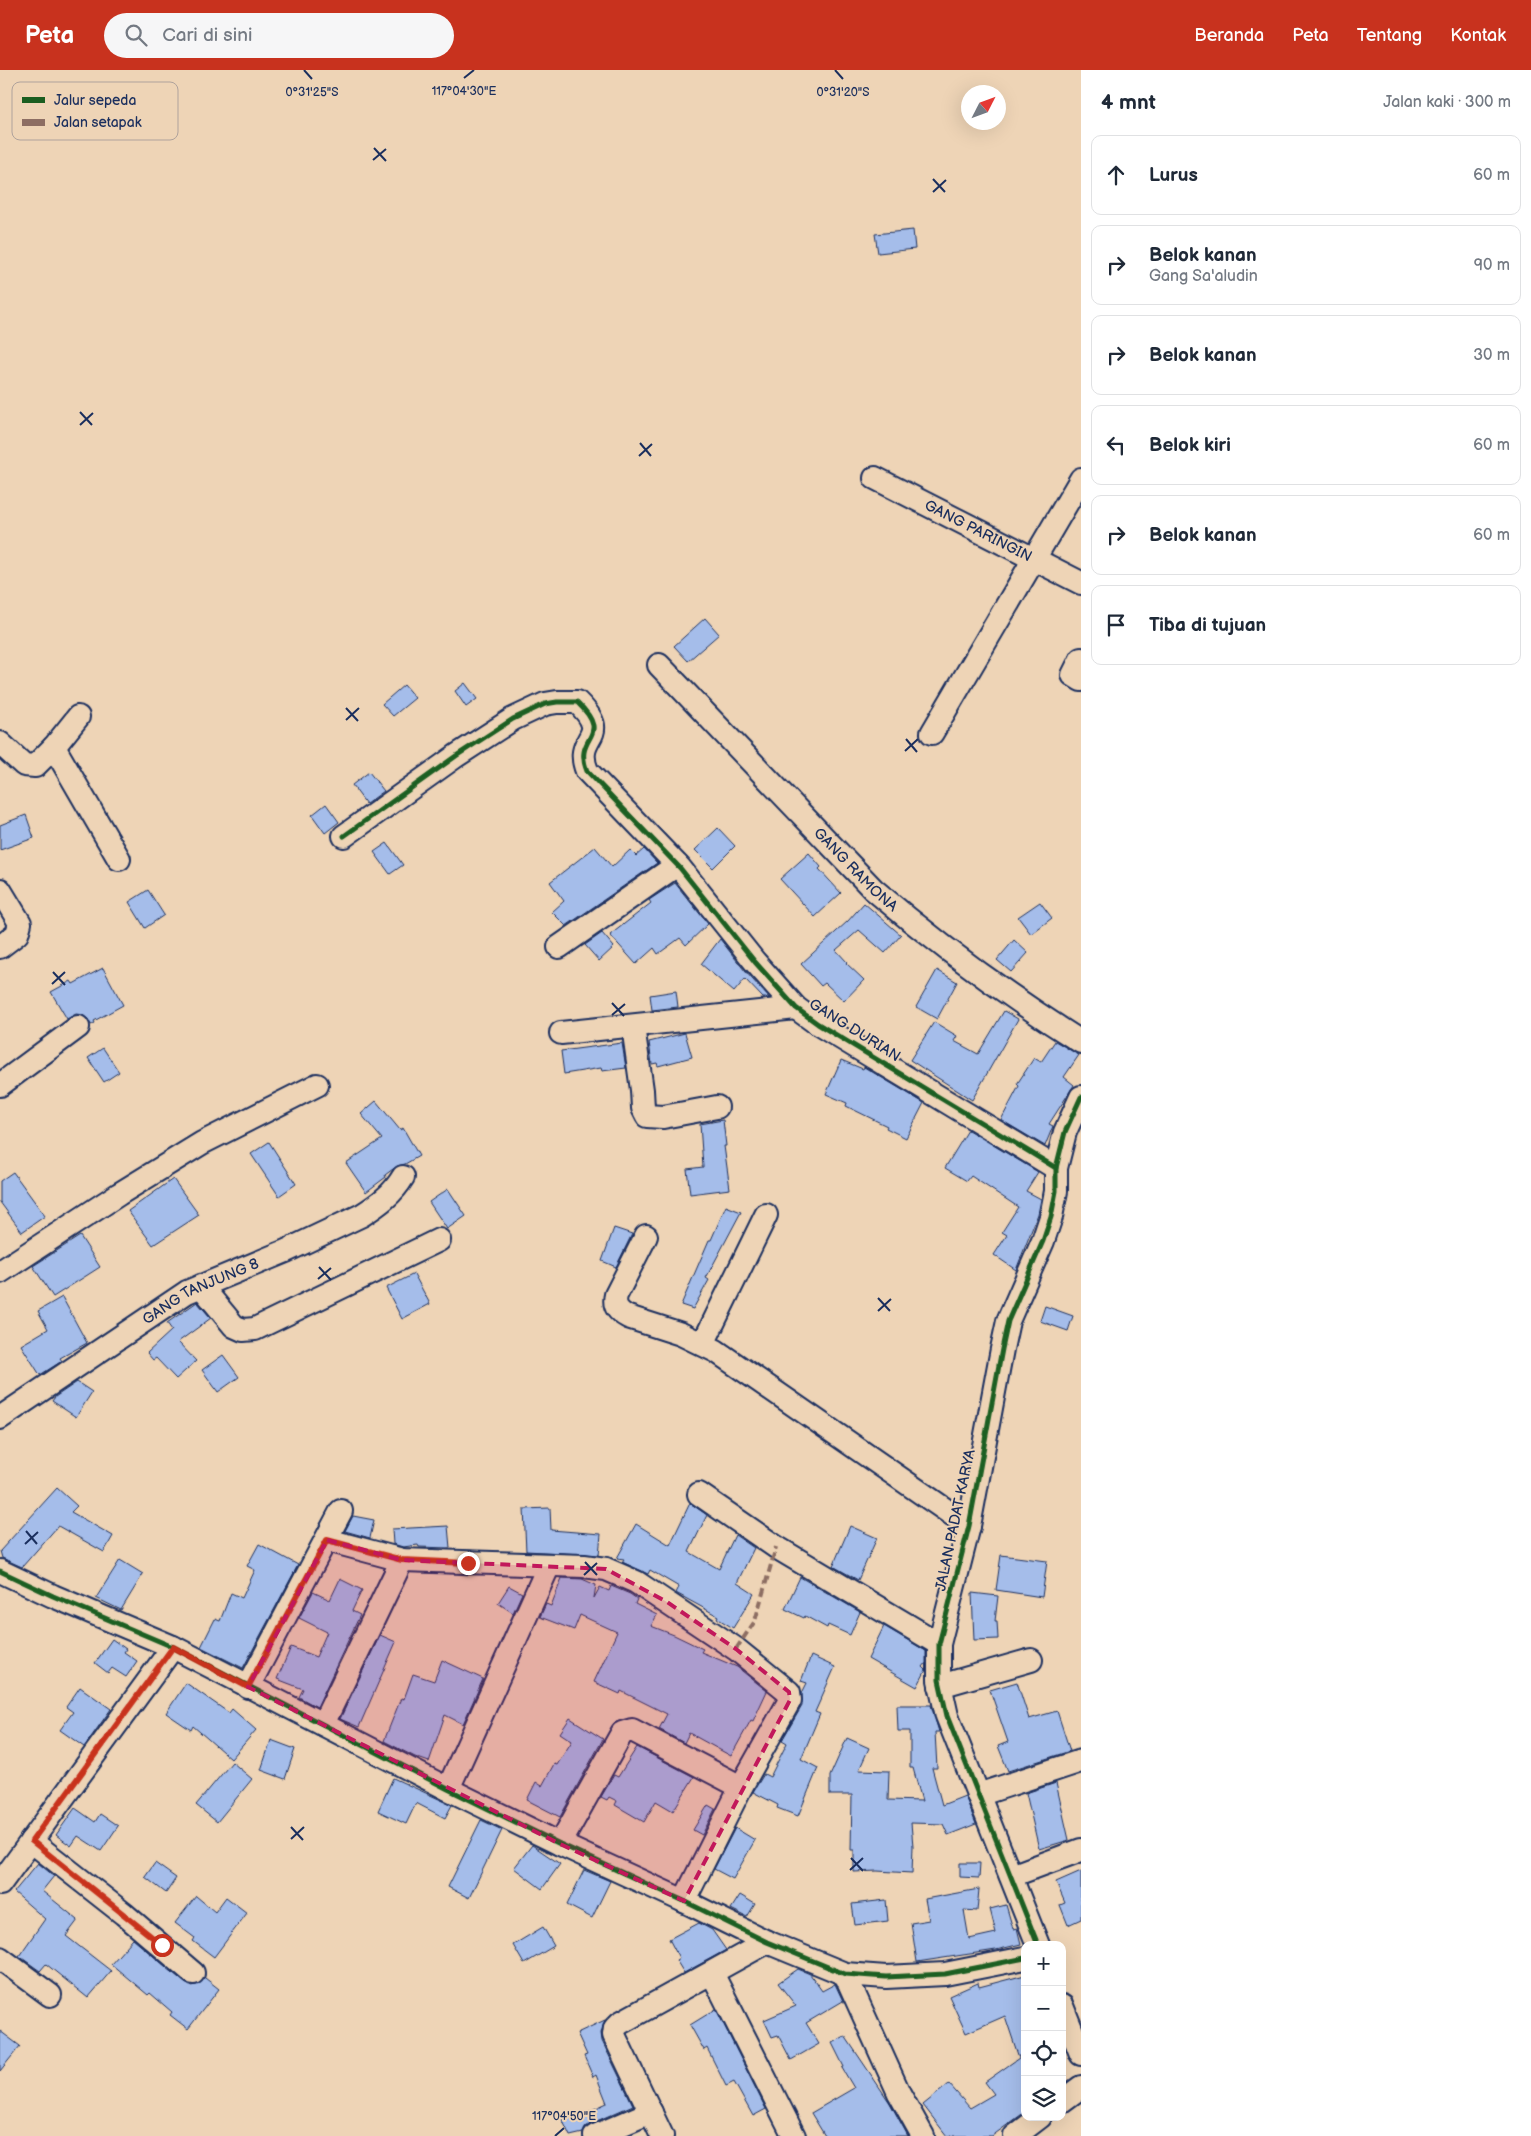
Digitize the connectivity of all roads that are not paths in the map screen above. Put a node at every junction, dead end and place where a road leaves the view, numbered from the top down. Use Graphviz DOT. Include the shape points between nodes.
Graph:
graph roads {
  1 [pos="875,478"];
  2 [pos="1081,479"];
  3 [pos="1033,559"];
  4 [pos="1081,583"];
  5 [pos="1081,659"];
  6 [pos="659,665"];
  7 [pos="1081,680"];
  8 [pos="78,717"];
  9 [pos="932,733"];
  10 [pos="0,742"];
  11 [pos="54,747"];
  12 [pos="344,836"];
  13 [pos="119,859"];
  14 [pos="677,865"];
  15 [pos="0,890"];
  16 [pos="0,947"];
  17 [pos="559,947"];
  18 [pos="796,1008"];
  19 [pos="633,1026"];
  20 [pos="78,1028"];
  21 [pos="561,1033"];
  22 [pos="1081,1042"];
  23 [pos="0,1085"];
  24 [pos="318,1085"];
  25 [pos="1081,1096"];
  26 [pos="717,1108"];
  27 [pos="1056,1168"];
  28 [pos="404,1177"];
  29 [pos="766,1215"];
  30 [pos="646,1236"];
  31 [pos="440,1240"];
  32 [pos="0,1272"];
  33 [pos="201,1286"];
  34 [pos="703,1344"];
  35 [pos="0,1418"];
  36 [pos="699,1494"];
  37 [pos="341,1511"];
  38 [pos="969,1526"];
  39 [pos="327,1540"];
  40 [pos="402,1560"];
  41 [pos="549,1566"];
  42 [pos="0,1571"];
  43 [pos="939,1644"];
  44 [pos="173,1647"];
  45 [pos="1031,1660"];
  46 [pos="940,1686"];
  47 [pos="248,1687"];
  48 [pos="323,1724"];
  49 [pos="1081,1761"];
  50 [pos="741,1787"];
  51 [pos="448,1789"];
  52 [pos="978,1795"];
  53 [pos="32,1841"];
  54 [pos="560,1844"];
  55 [pos="1081,1850"];
  56 [pos="1011,1876"];
  57 [pos="0,1884"];
  58 [pos="684,1901"];
  59 [pos="1036,1941"];
  60 [pos="767,1942"];
  61 [pos="0,1958"];
  62 [pos="1021,1959"];
  63 [pos="193,1973"];
  64 [pos="712,1973"];
  65 [pos="845,1974"];
  66 [pos="50,1994"];
  67 [pos="1066,2016"];
  68 [pos="1081,2054"];
  69 [pos="1081,2087"];
  70 [pos="1066,2098"];
  71 [pos="651,2112"];
  72 [pos="1035,2121"];
  73 [pos="595,2136"];
  74 [pos="662,2136"];
  75 [pos="794,2136"];
  76 [pos="923,2136"];
  77 [pos="1015,2136"];
  1 -- 3 [label="street, GANG PARINGIN"];
  2 -- 3 [label="street"];
  3 -- 4 [label="street, GANG PARINGIN"];
  3 -- 9 [label="street"];
  5 -- 7 [label="street" via="1073,675"];
  6 -- 22 [label="street, GANG RAMONA" via="873,889 979,973"];
  8 -- 11 [label="street"];
  10 -- 11 [label="street" via="24,765 35,766"];
  11 -- 13 [label="street"];
  12 -- 14 [label="street, GANG DURIAN" via="490,733 545,704 577,702 594,725 583,758 590,774"];
  14 -- 17 [label="street"];
  14 -- 18 [label="street, GANG DURIAN"];
  15 -- 16 [label="street" via="20,923 17,934"];
  18 -- 19 [label="street"];
  18 -- 27 [label="street, GANG DURIAN"];
  19 -- 21 [label="street"];
  19 -- 26 [label="street" via="643,1108 647,1116 663,1117"];
  20 -- 23 [label="street"];
  24 -- 32 [label="street" via="202,1143"];
  25 -- 27 [label="street, JALAN PADAT KARYA"];
  27 -- 38 [label="street, JALAN PADAT KARYA" via="1051,1217 1008,1321"];
  28 -- 33 [label="street, GANG TANJUNG 8" via="384,1200 362,1215"];
  29 -- 34 [label="street"];
  30 -- 34 [label="street" via="616,1295 616,1308 628,1317"];
  31 -- 33 [label="street" via="255,1329 243,1330 234,1326"];
  33 -- 35 [label="street, GANG TANJUNG 8" via="175,1299"];
  34 -- 38 [label="street"];
  36 -- 43 [label="street" via="776,1547"];
  37 -- 39 [label="street"];
  38 -- 43 [label="street, JALAN PADAT KARYA"];
  39 -- 40 [label="street"];
  39 -- 47 [label="street"];
  40 -- 41 [label="street"];
  40 -- 48 [label="street"];
  41 -- 50 [label="street" via="606,1570 636,1582 736,1649 789,1692 790,1700"];
  41 -- 51 [label="street"];
  42 -- 44 [label="street"];
  43 -- 46 [label="street, JALAN PADAT KARYA"];
  44 -- 47 [label="street"];
  44 -- 53 [label="street"];
  45 -- 46 [label="street"];
  46 -- 52 [label="street, JALAN PADAT KARYA" via="947,1716"];
  47 -- 48 [label="street"];
  48 -- 51 [label="street"];
  49 -- 52 [label="street"];
  50 -- 54 [label="street" via="632,1730 626,1730"];
  50 -- 58 [label="street"];
  51 -- 54 [label="street"];
  52 -- 56 [label="street, JALAN PADAT KARYA"];
  53 -- 57 [label="street"];
  53 -- 63 [label="street" via="140,1926"];
  54 -- 58 [label="street"];
  55 -- 56 [label="street"];
  56 -- 59 [label="street, JALAN PADAT KARYA"];
  58 -- 60 [label="street"];
  60 -- 64 [label="street"];
  60 -- 65 [label="street"];
  61 -- 66 [label="street"];
  62 -- 65 [label="street" via="945,1974"];
  64 -- 71 [label="street" via="615,2028 614,2035"];
  64 -- 75 [label="street"];
  65 -- 76 [label="street" via="899,2093"];
  67 -- 68 [label="street"];
  69 -- 70 [label="street"];
  71 -- 73 [label="street"];
  71 -- 74 [label="street"];
  72 -- 77 [label="street"];
}
